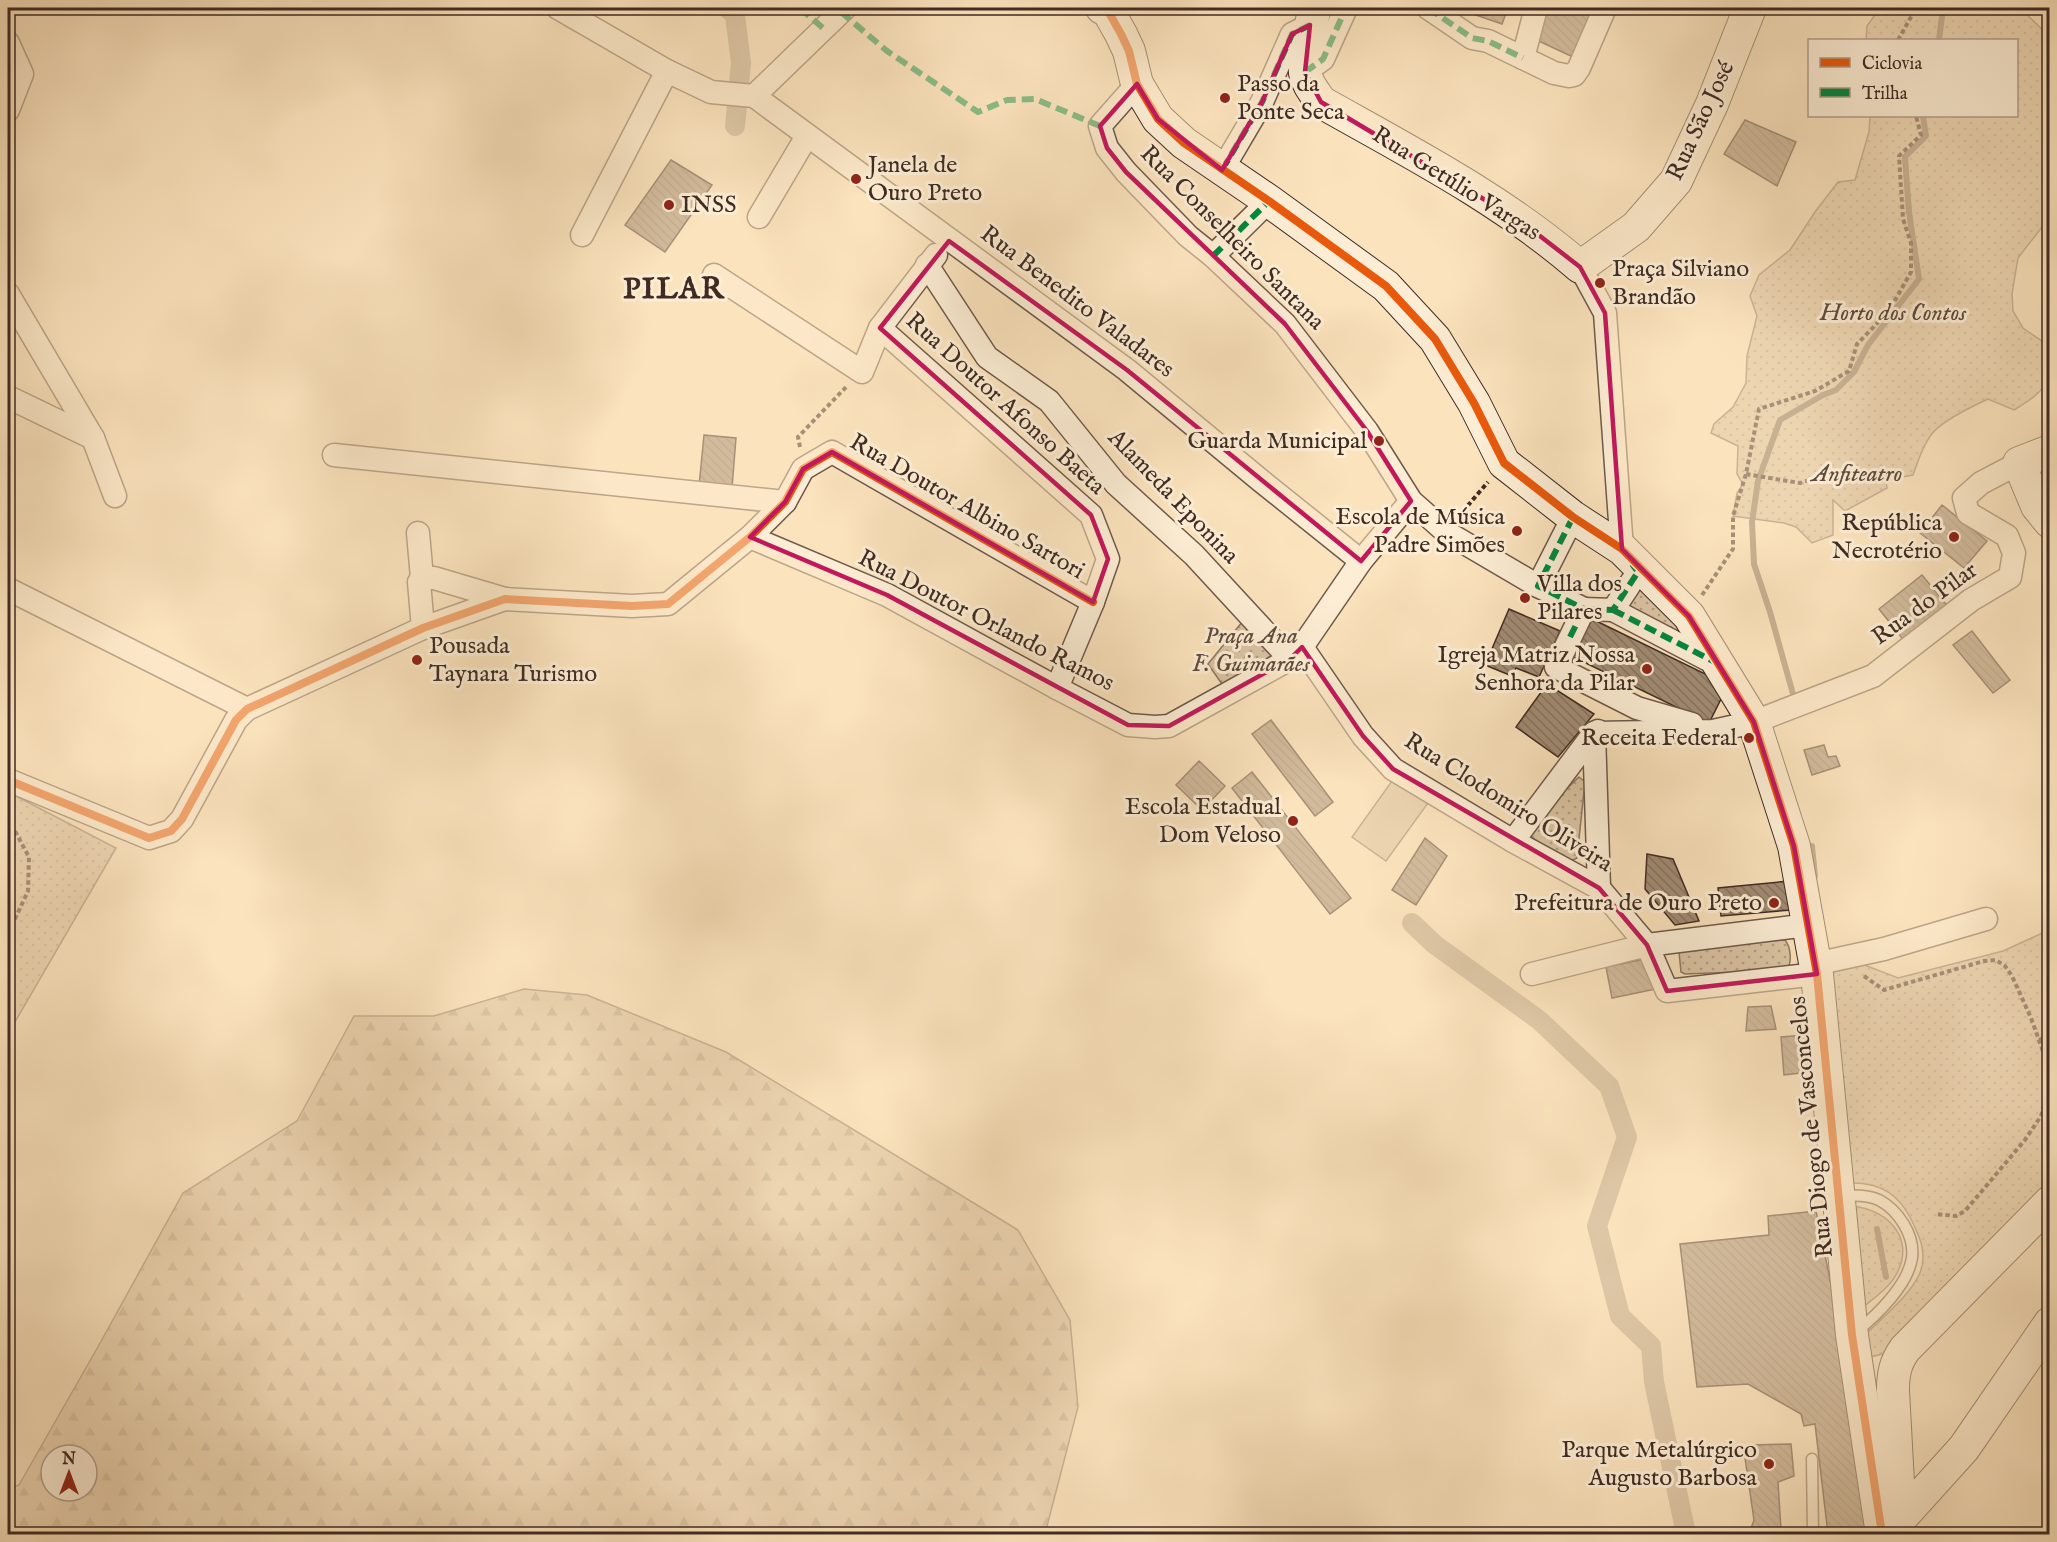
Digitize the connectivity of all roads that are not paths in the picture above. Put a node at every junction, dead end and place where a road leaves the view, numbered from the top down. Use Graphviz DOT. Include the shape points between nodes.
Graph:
graph roads {
  1 [pos="558,8"];
  2 [pos="845,8"];
  3 [pos="1102,8"];
  4 [pos="1346,8"];
  5 [pos="1428,8"];
  6 [pos="1536,8"];
  7 [pos="1605,8"];
  8 [pos="1749,8"];
  9 [pos="1313,16"];
  10 [pos="8,43"];
  11 [pos="1523,58"];
  12 [pos="667,71"];
  13 [pos="1305,72"];
  14 [pos="1137,84"];
  15 [pos="751,96"];
  16 [pos="8,110"];
  17 [pos="807,136"];
  18 [pos="1222,170"];
  19 [pos="1269,201"];
  20 [pos="759,217"];
  21 [pos="582,235"];
  22 [pos="949,241"];
  23 [pos="1213,256"];
  24 [pos="927,266"];
  25 [pos="1580,267"];
  26 [pos="714,275"];
  27 [pos="8,294"];
  28 [pos="880,328"];
  29 [pos="8,397"];
  30 [pos="93,438"];
  31 [pos="2049,451"];
  32 [pos="334,455"];
  33 [pos="2019,463"];
  34 [pos="115,496"];
  35 [pos="1411,501"];
  36 [pos="784,502"];
  37 [pos="1573,518"];
  38 [pos="2049,522"];
  39 [pos="418,533"];
  40 [pos="750,537"];
  41 [pos="1622,549"];
  42 [pos="1361,561"];
  43 [pos="422,578"];
  44 [pos="1538,586"];
  45 [pos="8,589"];
  46 [pos="505,599"];
  47 [pos="1093,602"];
  48 [pos="1584,609"];
  49 [pos="1613,610"];
  50 [pos="423,628"];
  51 [pos="1296,653"];
  52 [pos="1724,674"];
  53 [pos="1057,688"];
  54 [pos="1637,708"];
  55 [pos="247,709"];
  56 [pos="1754,722"];
  57 [pos="1713,730"];
  58 [pos="1594,733"];
  59 [pos="8,780"];
  60 [pos="1513,841"];
  61 [pos="1599,888"];
  62 [pos="1986,919"];
  63 [pos="1808,925"];
  64 [pos="1647,945"];
  65 [pos="1816,969"];
  66 [pos="1532,974"];
  67 [pos="1840,1197"];
  68 [pos="2049,1202"];
  69 [pos="2049,1323"];
  70 [pos="1852,1335"];
  71 [pos="1812,1459"];
  72 [pos="1892,1529"];
  73 [pos="1813,1534"];
  1 -- 12 [label="street"];
  2 -- 15 [label="street"];
  3 -- 14 [label="street" via="1108,11 1129,51"];
  4 -- 13 [label="street" via="1323,59"];
  5 -- 11 [label="street" via="1472,38 1488,41"];
  6 -- 11 [label="street"];
  7 -- 11 [label="street" via="1574,75 1562,76"];
  8 -- 25 [label="street, Rua São José" via="1712,104 1676,181 1636,227"];
  9 -- 13 [label="street"];
  9 -- 18 [label="street" via="1292,34 1262,102"];
  10 -- 16 [label="street" via="22,74"];
  12 -- 15 [label="street" via="711,92"];
  12 -- 21 [label="street"];
  13 -- 25 [label="street, Rua Getúlio Vargas" via="1321,102 1522,222"];
  14 -- 18 [label="street" via="1158,119"];
  14 -- 23 [label="street, Rua Conselheiro Santana" via="1100,126 1107,148 1188,237"];
  15 -- 17 [label="street, Rua Benedito Valadares"];
  17 -- 20 [label="street"];
  17 -- 22 [label="street, Rua Benedito Valadares"];
  18 -- 19 [label="street"];
  19 -- 23 [label="street"];
  19 -- 37 [label="street, Rua Diogo de Vasconcelos" via="1386,286 1435,339 1504,463"];
  22 -- 24 [label="street"];
  22 -- 42 [label="street, Rua Benedito Valadares" via="1127,370"];
  23 -- 35 [label="street, Rua Conselheiro Santana" via="1285,324 1367,431"];
  24 -- 28 [label="street"];
  24 -- 51 [label="street, Alameda Eponina" via="987,357 1049,401 1116,484"];
  25 -- 41 [label="street" via="1605,313"];
  26 -- 28 [label="street" via="861,372"];
  27 -- 30 [label="street"];
  28 -- 47 [label="street, Rua Doutor Afonso Baeta" via="1091,515 1108,559"];
  29 -- 30 [label="street"];
  30 -- 34 [label="street"];
  31 -- 33 [label="street"];
  32 -- 36 [label="street"];
  33 -- 38 [label="street" via="2037,506"];
  33 -- 56 [label="street, Rua do Pilar" via="1981,483 1964,498 1968,513 2007,536 2014,553 2010,577 1971,600 1873,676"];
  35 -- 42 [label="street"];
  35 -- 44 [label="street, Rua Conselheiro Santana" via="1446,532"];
  36 -- 40 [label="street, Rua Doutor Albino Sartori"];
  36 -- 47 [label="street, Rua Doutor Albino Sartori" via="803,469 832,452"];
  37 -- 41 [label="street, Rua Diogo de Vasconcelos"];
  37 -- 44 [label="street"];
  39 -- 43 [label="street"];
  40 -- 46 [label="street" via="668,604 632,606"];
  40 -- 53 [label="street, Rua Doutor Orlando Ramos" via="887,595"];
  41 -- 49 [label="street" via="1638,572"];
  41 -- 52 [label="street, Rua Diogo de Vasconcelos" via="1689,616"];
  42 -- 51 [label="street"];
  43 -- 46 [label="street"];
  43 -- 50 [label="street" via="419,582"];
  44 -- 48 [label="street, Rua Conselheiro Santana"];
  45 -- 55 [label="street"];
  46 -- 50 [label="street"];
  47 -- 53 [label="street, Rua Doutor Afonso Baeta"];
  48 -- 49 [label="street"];
  48 -- 54 [label="street" via="1556,667"];
  49 -- 52 [label="street" via="1717,663"];
  50 -- 55 [label="street"];
  51 -- 53 [label="street, Rua Doutor Orlando Ramos" via="1169,726 1128,725"];
  51 -- 60 [label="street, Rua Clodomiro Oliveira" via="1394,770"];
  52 -- 56 [label="street, Rua Diogo de Vasconcelos"];
  54 -- 57 [label="street"];
  54 -- 58 [label="street"];
  55 -- 59 [label="street" via="237,720 182,819 171,831 149,838"];
  56 -- 57 [label="street"];
  56 -- 63 [label="street, Rua Diogo de Vasconcelos" via="1794,846"];
  57 -- 58 [label="street"];
  58 -- 60 [label="street"];
  58 -- 61 [label="street"];
  60 -- 61 [label="street, Rua Clodomiro Oliveira"];
  61 -- 64 [label="street, Rua Clodomiro Oliveira"];
  62 -- 65 [label="street"];
  63 -- 64 [label="street"];
  63 -- 65 [label="street, Rua Diogo de Vasconcelos"];
  64 -- 65 [label="street, Rua Clodomiro Oliveira" via="1667,991"];
  64 -- 66 [label="street"];
  65 -- 67 [label="street, Rua Diogo de Vasconcelos"];
  67 -- 70 [label="street, Rua Diogo de Vasconcelos"];
  67 -- 70 [label="lane" via="1858,1195 1878,1200 1902,1221 1911,1240 1912,1257 1898,1288 1869,1322"];
  68 -- 72 [label="street" via="1897,1360 1893,1374"];
  69 -- 72 [label="street" via="1964,1448"];
  70 -- 72 [label="street, Rua Diogo de Vasconcelos"];
  71 -- 73 [label="lane"];
}
